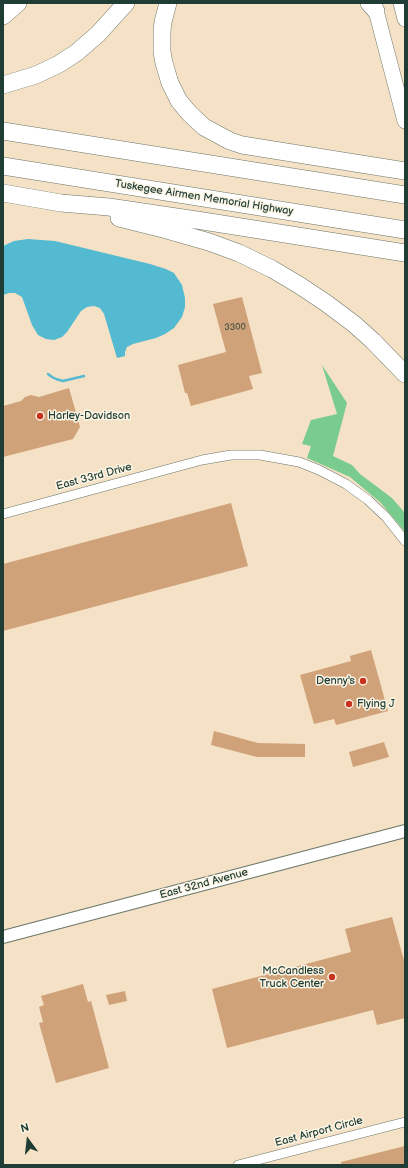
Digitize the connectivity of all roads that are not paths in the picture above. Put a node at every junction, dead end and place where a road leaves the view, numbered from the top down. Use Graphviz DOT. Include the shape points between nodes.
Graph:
graph roads {
  1 [pos="18,3"];
  2 [pos="126,3"];
  3 [pos="168,3"];
  4 [pos="401,3"];
  5 [pos="373,6"];
  6 [pos="3,16"];
  7 [pos="405,19"];
  8 [pos="3,85"];
  9 [pos="405,121"];
  10 [pos="3,131"];
  11 [pos="3,166"];
  12 [pos="405,171"];
  13 [pos="3,192"];
  14 [pos="405,195"];
  15 [pos="60,202"];
  16 [pos="405,230"];
  17 [pos="405,253"];
  18 [pos="405,374"];
  19 [pos="3,514"];
  20 [pos="405,542"];
  21 [pos="405,831"];
  22 [pos="3,937"];
  23 [pos="405,1122"];
  24 [pos="238,1165"];
  1 -- 6 [label="highway"];
  2 -- 8 [label="highway" via="98,34 76,53 36,75"];
  3 -- 12 [label="highway" via="162,31 164,63 179,101 204,127 242,145"];
  4 -- 7 [label="main road"];
  5 -- 9 [label="main road"];
  10 -- 14 [label="highway"];
  11 -- 16 [label="highway, Tuskegee Airmen Memorial Highway"];
  13 -- 15 [label="highway"];
  15 -- 17 [label="highway" via="109,207"];
  15 -- 18 [label="highway" via="167,230 239,253 299,285 326,303 373,341"];
  19 -- 20 [label="street, East 33rd Drive" via="192,463 222,456 249,454 288,459 308,465 355,489 386,517"];
  21 -- 22 [label="street, East 32nd Avenue"];
  23 -- 24 [label="street, East Airport Circle"];
}
